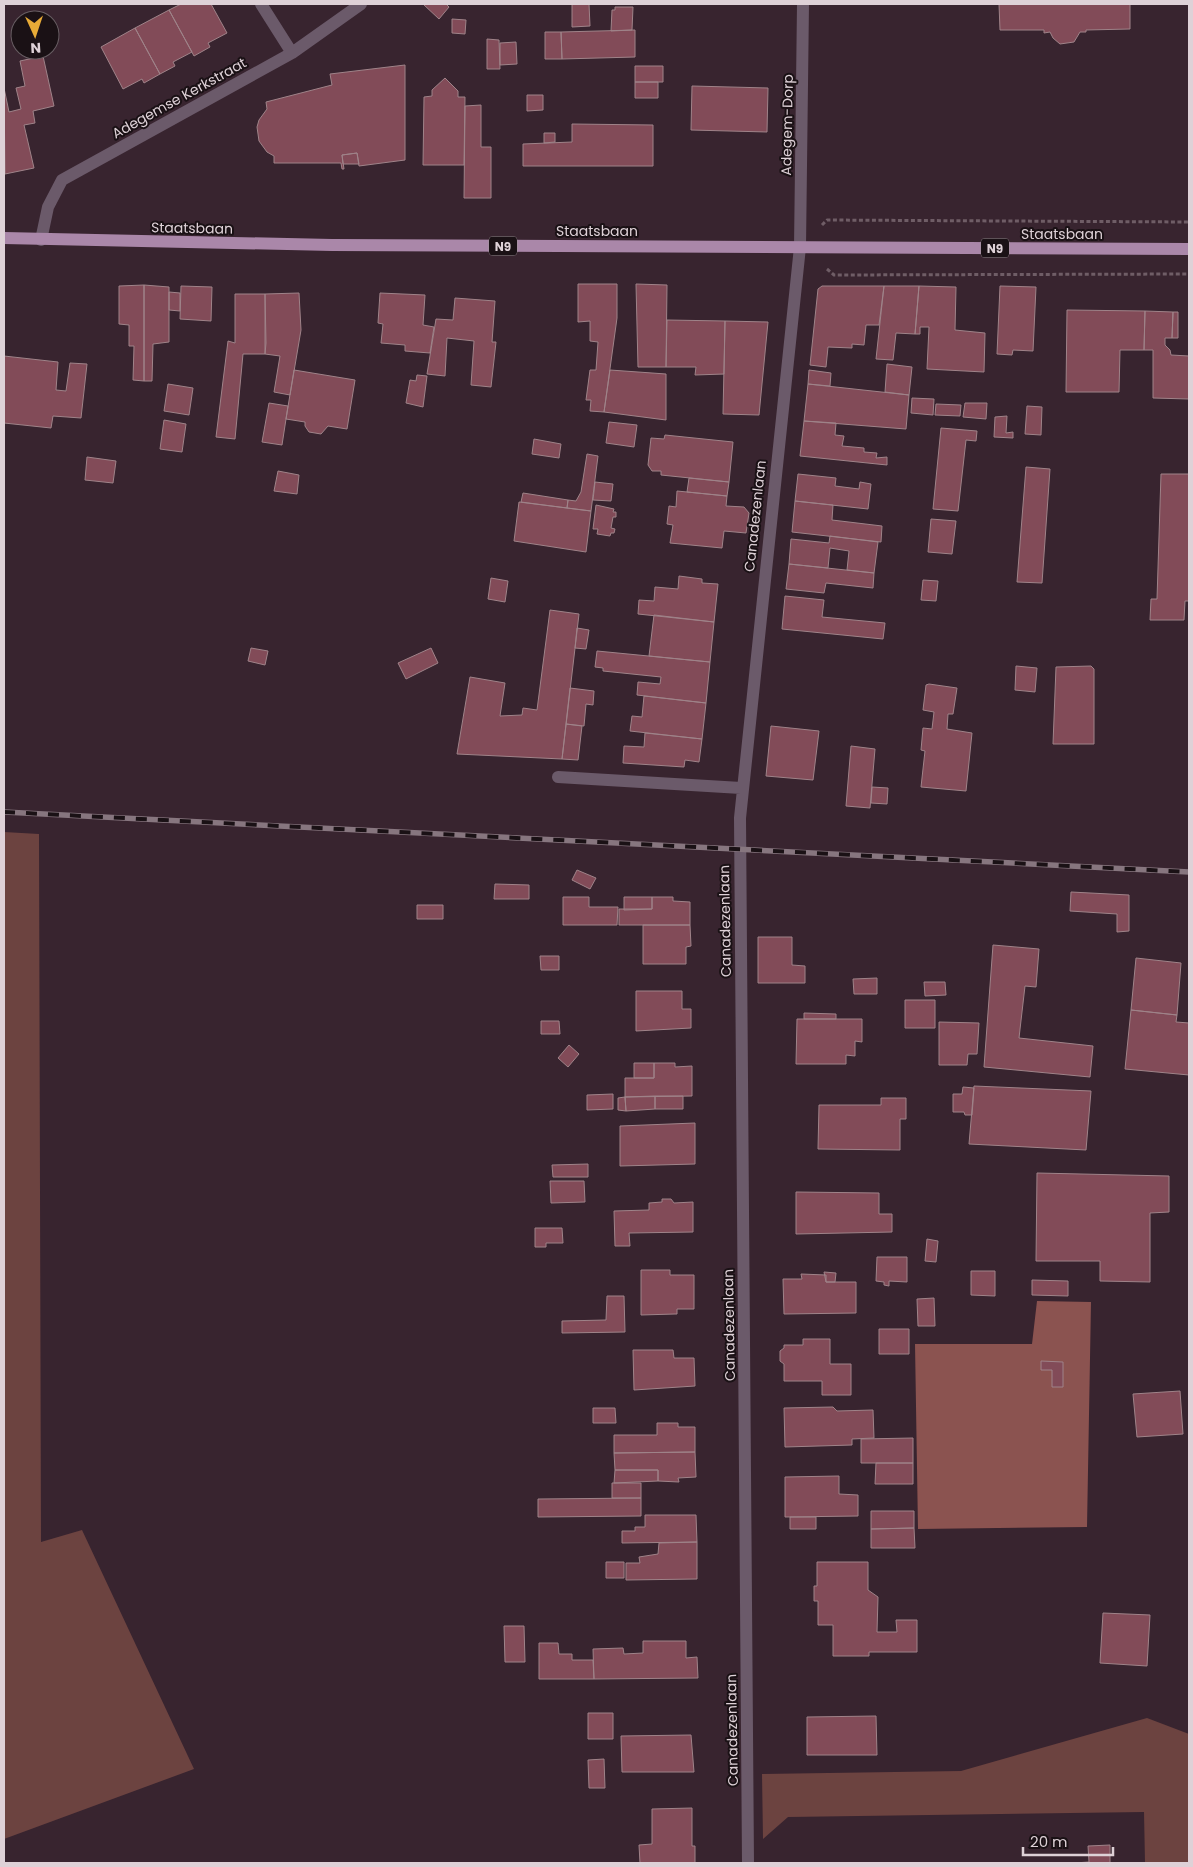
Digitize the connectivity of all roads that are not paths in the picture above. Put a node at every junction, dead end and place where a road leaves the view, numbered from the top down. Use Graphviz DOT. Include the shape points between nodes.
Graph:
graph roads {
  1 [pos="261,4"];
  2 [pos="361,4"];
  3 [pos="803,4"];
  4 [pos="292,54"];
  5 [pos="4,238"];
  6 [pos="41,240"];
  7 [pos="800,247"];
  8 [pos="1189,249"];
  9 [pos="558,777"];
  10 [pos="742,788"];
  11 [pos="748,1863"];
  1 -- 4 [label="street"];
  2 -- 4 [label="street, Adegemse Kerkstraat"];
  3 -- 7 [label="street, Adegem-Dorp"];
  4 -- 6 [label="street, Adegemse Kerkstraat" via="62,180 48,207"];
  5 -- 6 [label="main road, Staatsbaan / N9"];
  6 -- 7 [label="main road, Staatsbaan / N9"];
  7 -- 8 [label="main road, Staatsbaan / N9"];
  7 -- 10 [label="street, Canadezenlaan"];
  9 -- 10 [label="street"];
  10 -- 11 [label="street, Canadezenlaan" via="739,870"];
}
